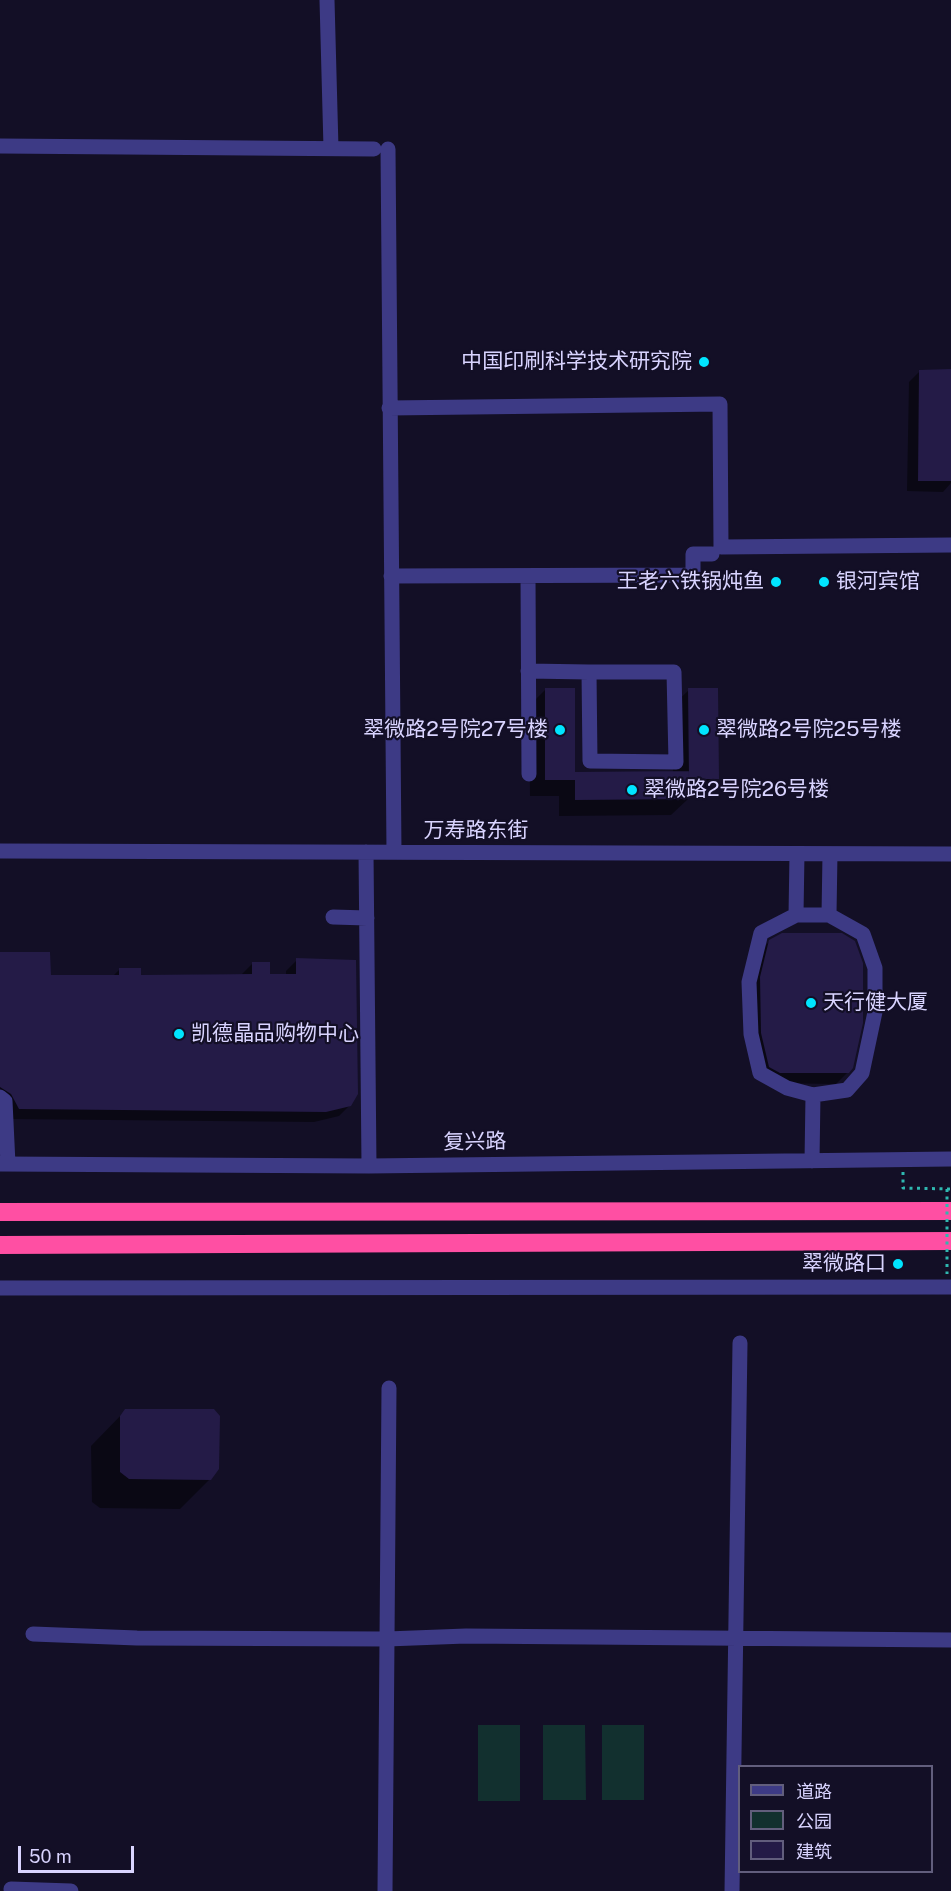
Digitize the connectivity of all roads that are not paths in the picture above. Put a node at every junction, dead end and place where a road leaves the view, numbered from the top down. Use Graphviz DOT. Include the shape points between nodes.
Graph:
graph roads {
  1 [pos="327,0"];
  2 [pos="0,146"];
  3 [pos="332,148"];
  4 [pos="388,408"];
  5 [pos="951,545"];
  6 [pos="712,554"];
  7 [pos="391,576"];
  8 [pos="528,576"];
  9 [pos="528,671"];
  10 [pos="589,672"];
  11 [pos="529,774"];
  12 [pos="0,851"];
  13 [pos="366,852"];
  14 [pos="394,852"];
  15 [pos="797,854"];
  16 [pos="830,854"];
  17 [pos="951,854"];
  18 [pos="796,915"];
  19 [pos="829,915"];
  20 [pos="333,917"];
  21 [pos="366,918"];
  22 [pos="813,1095"];
  23 [pos="0,1097"];
  24 [pos="951,1159"];
  25 [pos="812,1161"];
  26 [pos="4,1164"];
  27 [pos="369,1166"];
  28 [pos="951,1211"];
  29 [pos="0,1212"];
  30 [pos="951,1240"];
  31 [pos="0,1245"];
  32 [pos="949,1281"];
  33 [pos="0,1288"];
  34 [pos="740,1343"];
  35 [pos="388,1388"];
  36 [pos="33,1634"];
  37 [pos="387,1639"];
  38 [pos="736,1639"];
  39 [pos="951,1640"];
  40 [pos="11,1889"];
  41 [pos="71,1891"];
  42 [pos="385,1891"];
  43 [pos="732,1891"];
  1 -- 3 [label="street"];
  2 -- 3 [label="street"];
  3 -- 4 [label="street" via="381,149"];
  4 -- 5 [label="street" via="720,404 721,548"];
  4 -- 7 [label="street"];
  6 -- 8 [label="street" via="693,554 693,575"];
  7 -- 8 [label="street"];
  7 -- 14 [label="street"];
  8 -- 9 [label="street"];
  9 -- 10 [label="street"];
  9 -- 11 [label="street"];
  10 -- 10 [label="street" via="674,672 676,762 590,761"];
  12 -- 13 [label="street, 万寿路东街"];
  13 -- 14 [label="street, 万寿路东街"];
  13 -- 21 [label="street"];
  14 -- 15 [label="street, 万寿路东街"];
  15 -- 16 [label="street, 万寿路东街"];
  15 -- 18 [label="street"];
  16 -- 17 [label="street, 万寿路东街"];
  16 -- 19 [label="street"];
  18 -- 19 [label="street"];
  18 -- 22 [label="street" via="760,933 749,982 751,1034 760,1073 788,1088"];
  19 -- 22 [label="street" via="863,934 875,968 875,1012 862,1073 847,1090"];
  20 -- 21 [label="street"];
  21 -- 27 [label="street"];
  22 -- 25 [label="street"];
  23 -- 26 [label="street" via="5,1101"];
  24 -- 25 [label="street, 复兴路"];
  25 -- 27 [label="street, 复兴路"];
  26 -- 27 [label="street, 复兴路"];
  28 -- 29 [label="highway"];
  30 -- 31 [label="highway"];
  32 -- 33 [label="street"];
  34 -- 38 [label="street"];
  35 -- 37 [label="street"];
  36 -- 37 [label="street"];
  37 -- 38 [label="street"];
  37 -- 42 [label="street"];
  38 -- 39 [label="street"];
  38 -- 43 [label="street"];
  40 -- 41 [label="street"];
}
